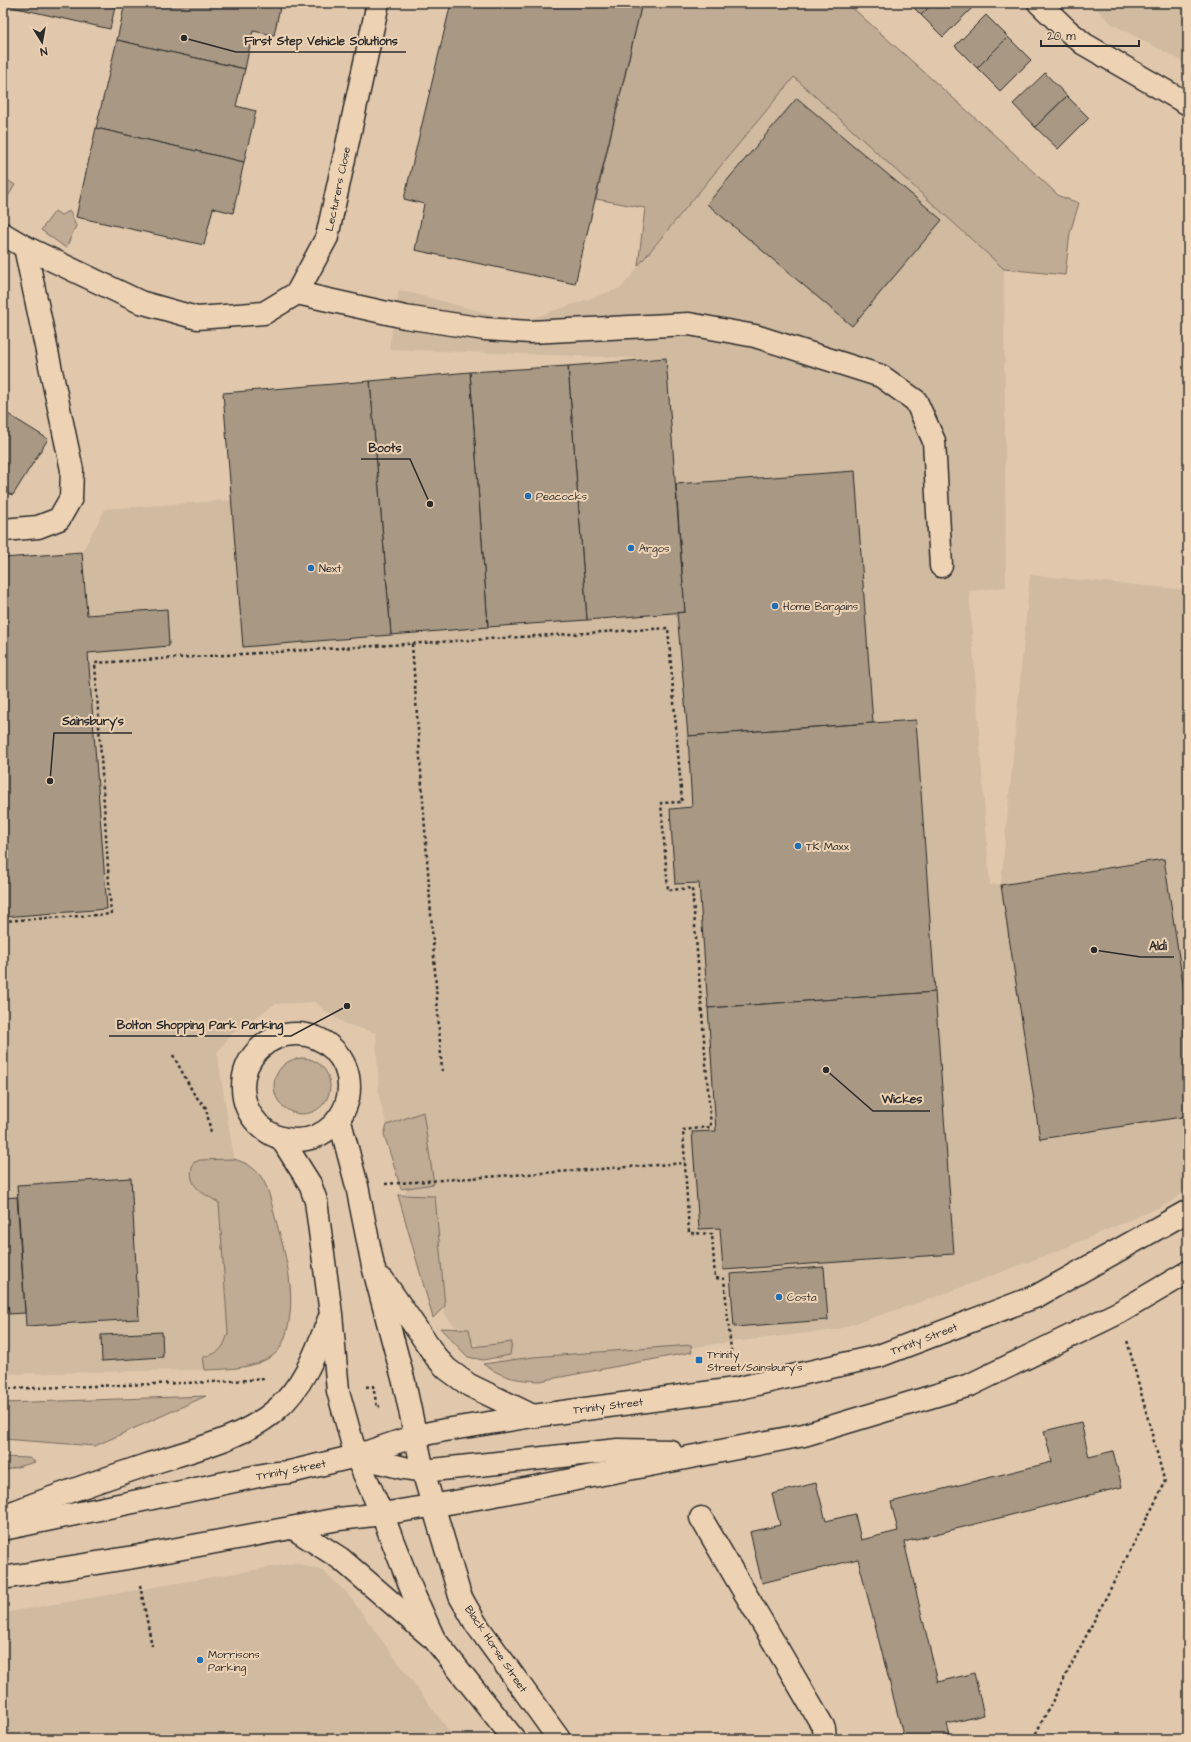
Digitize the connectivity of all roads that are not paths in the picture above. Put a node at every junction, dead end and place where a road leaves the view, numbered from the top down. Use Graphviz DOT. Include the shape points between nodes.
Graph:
graph roads {
  1 [pos="378,3"];
  2 [pos="1039,3"];
  3 [pos="1188,104"];
  4 [pos="3,234"];
  5 [pos="25,247"];
  6 [pos="297,293"];
  7 [pos="3,530"];
  8 [pos="941,566"];
  9 [pos="339,1118"];
  10 [pos="281,1138"];
  11 [pos="1188,1211"];
  12 [pos="373,1266"];
  13 [pos="1188,1272"];
  14 [pos="330,1314"];
  15 [pos="533,1416"];
  16 [pos="415,1436"];
  17 [pos="719,1451"];
  18 [pos="356,1456"];
  19 [pos="423,1471"];
  20 [pos="433,1506"];
  21 [pos="382,1514"];
  22 [pos="3,1516"];
  23 [pos="701,1518"];
  24 [pos="293,1528"];
  25 [pos="3,1529"];
  26 [pos="3,1578"];
  27 [pos="434,1639"];
  28 [pos="514,1739"];
  29 [pos="559,1739"];
  30 [pos="825,1739"];
  1 -- 6 [label="street, Lecturers Close" via="327,237"];
  2 -- 3 [label="street" via="1084,44"];
  4 -- 5 [label="street"];
  5 -- 6 [label="street" via="140,302 197,318 264,313"];
  5 -- 7 [label="street" via="72,470 71,498 59,519 38,527"];
  6 -- 8 [label="street" via="405,317 485,329 530,332 689,324 755,336 881,376 916,401 934,441"];
  9 -- 10 [label="street" via="328,1130 313,1137 297,1140"];
  9 -- 10 [label="street" via="346,1105 349,1086 346,1068 337,1052 312,1036 300,1033 274,1038 263,1044 250,1058 242,1084 244,1102 252,1117 270,1133"];
  9 -- 12 [label="street, Black Horse Street" via="358,1186"];
  10 -- 14 [label="street" via="310,1184 316,1201"];
  11 -- 15 [label="street, Trinity Street" via="1037,1296 879,1356 735,1389"];
  12 -- 15 [label="street" via="436,1357 447,1368 469,1385"];
  12 -- 16 [label="street, Black Horse Street" via="404,1382"];
  13 -- 17 [label="street" via="1120,1312 970,1385 804,1435"];
  14 -- 18 [label="street" via="338,1391"];
  14 -- 22 [label="street" via="312,1361 292,1394 276,1410 243,1432"];
  15 -- 16 [label="street, Trinity Street"];
  16 -- 18 [label="street, Trinity Street"];
  16 -- 19 [label="street, Black Horse Street"];
  17 -- 19 [label="street" via="618,1450"];
  17 -- 20 [label="street"];
  18 -- 19 [label="street"];
  18 -- 21 [label="street"];
  18 -- 25 [label="street, Trinity Street" via="290,1472 268,1474"];
  19 -- 20 [label="street, Black Horse Street"];
  20 -- 21 [label="street"];
  20 -- 29 [label="street, Black Horse Street" via="460,1596 476,1624"];
  21 -- 24 [label="street"];
  21 -- 27 [label="street"];
  23 -- 30 [label="street" via="824,1728"];
  24 -- 26 [label="street"];
  24 -- 27 [label="street" via="341,1559"];
  27 -- 28 [label="street"];
}
